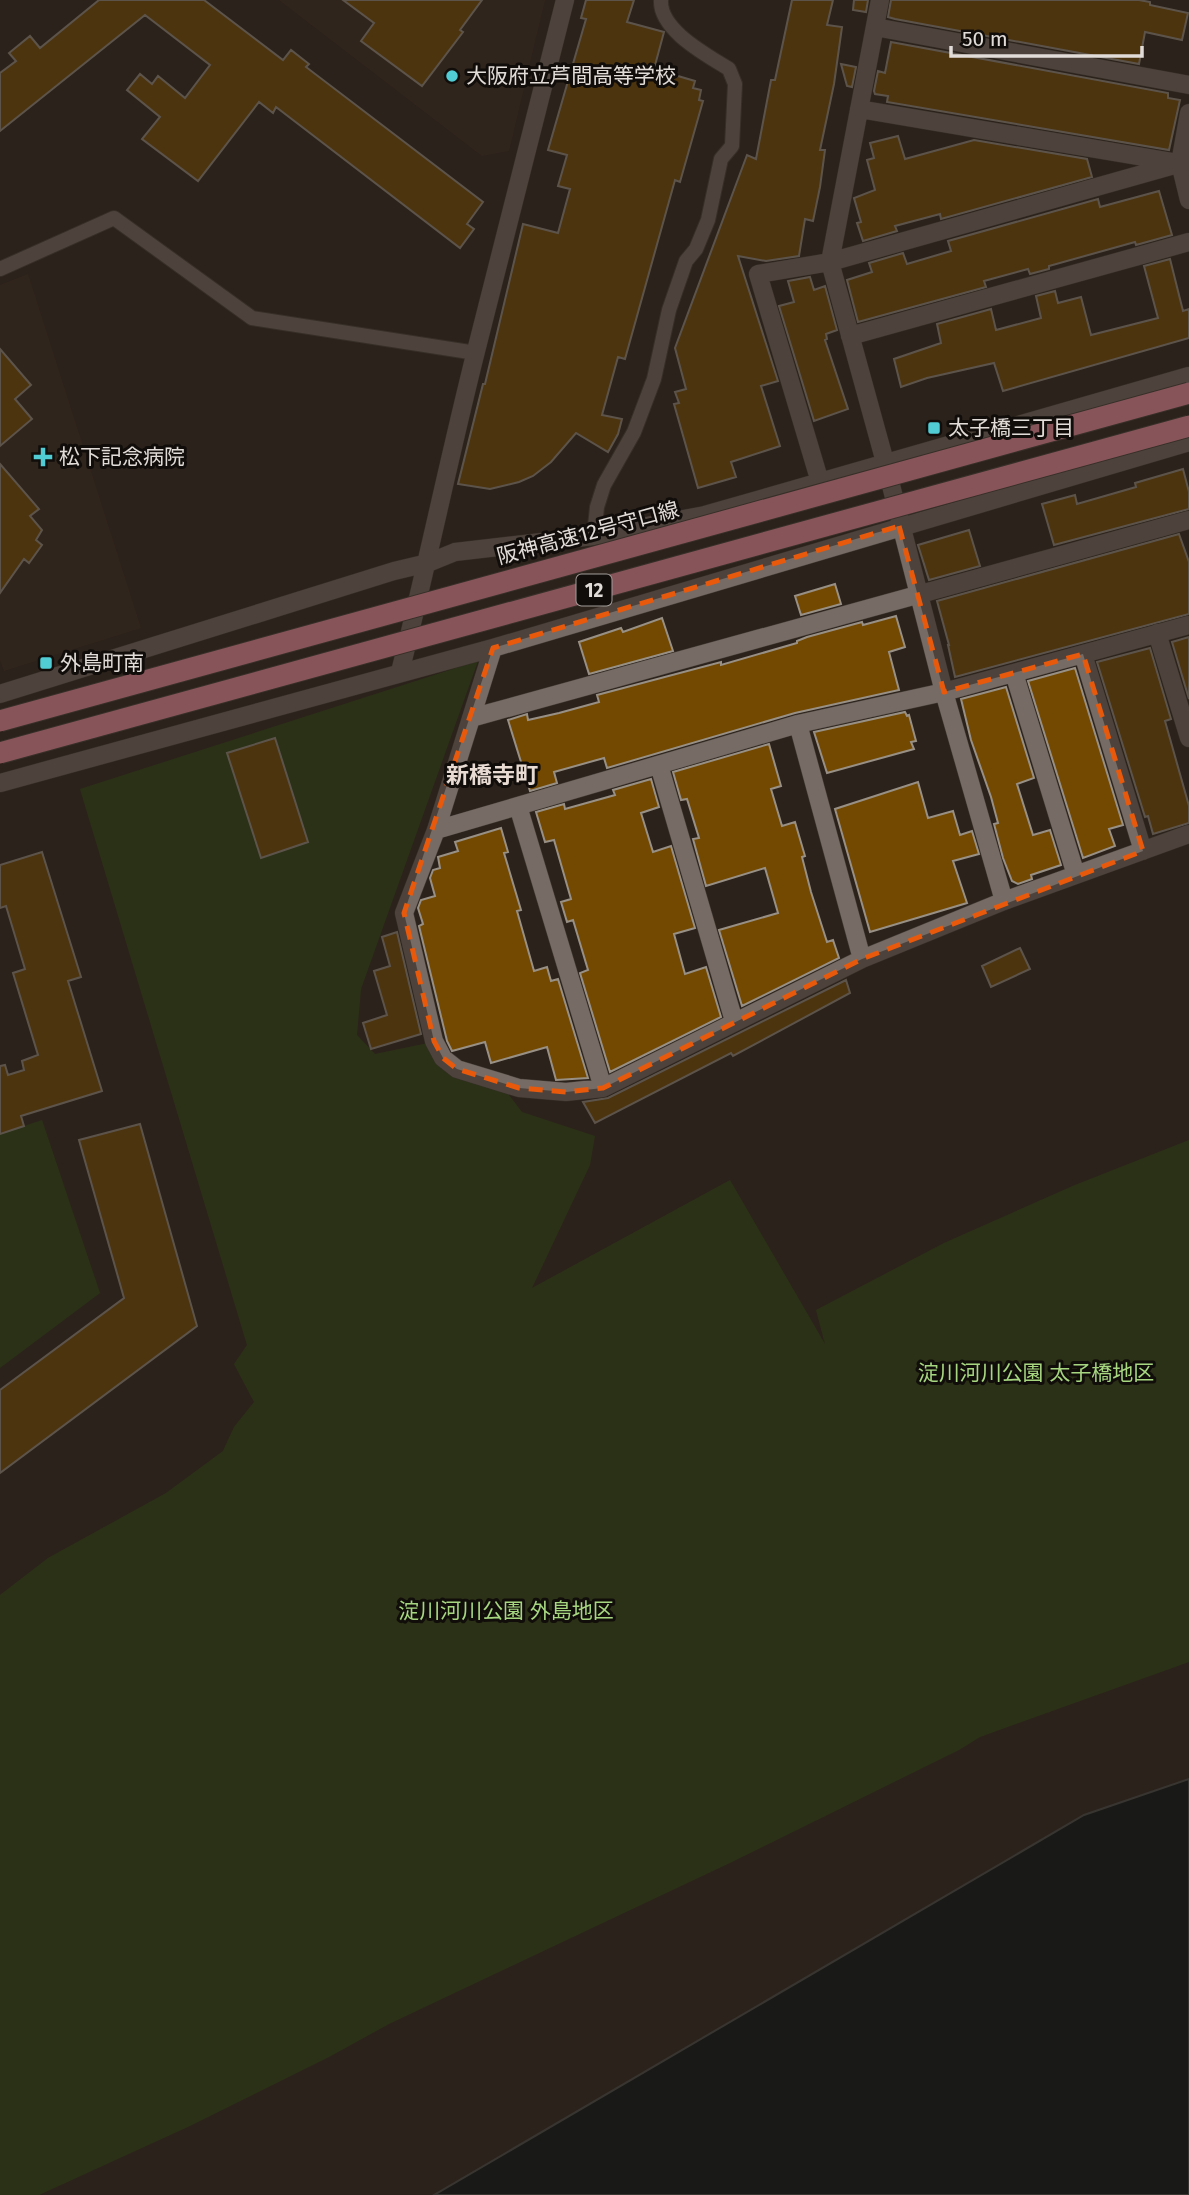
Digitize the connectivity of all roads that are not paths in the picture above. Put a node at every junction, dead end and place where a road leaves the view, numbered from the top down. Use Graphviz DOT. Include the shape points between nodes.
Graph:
graph roads {
  1 [pos="565,0"];
  2 [pos="662,0"];
  3 [pos="880,0"];
  4 [pos="875,27"];
  5 [pos="1189,85"];
  6 [pos="859,110"];
  7 [pos="1189,113"];
  8 [pos="1184,162"];
  9 [pos="1189,200"];
  10 [pos="1189,242"];
  11 [pos="830,262"];
  12 [pos="0,269"];
  13 [pos="850,337"];
  14 [pos="476,353"];
  15 [pos="1189,376"];
  16 [pos="1189,393"];
  17 [pos="1189,426"];
  18 [pos="1189,442"];
  19 [pos="885,462"];
  20 [pos="820,482"];
  21 [pos="1189,520"];
  22 [pos="899,526"];
  23 [pos="594,536"];
  24 [pos="428,563"];
  25 [pos="917,594"];
  26 [pos="1189,625"];
  27 [pos="1157,633"];
  28 [pos="493,648"];
  29 [pos="1083,654"];
  30 [pos="400,672"];
  31 [pos="1014,673"];
  32 [pos="944,692"];
  33 [pos="0,694"];
  34 [pos="471,718"];
  35 [pos="0,721"];
  36 [pos="799,724"];
  37 [pos="1189,738"];
  38 [pos="0,754"];
  39 [pos="659,765"];
  40 [pos="0,783"];
  41 [pos="518,806"];
  42 [pos="436,830"];
  43 [pos="1189,834"];
  44 [pos="1143,851"];
  45 [pos="1076,875"];
  46 [pos="1004,901"];
  47 [pos="862,959"];
  48 [pos="734,1021"];
  49 [pos="603,1088"];
  1 -- 14 [label="street"];
  2 -- 23 [label="street" via="661,7 677,34 733,76 732,146 721,159 708,220 686,261 669,310 654,379 634,432 604,485"];
  3 -- 4 [label="street"];
  4 -- 5 [label="street"];
  4 -- 6 [label="street"];
  6 -- 8 [label="street"];
  6 -- 11 [label="street"];
  7 -- 8 [label="street"];
  8 -- 9 [label="street"];
  8 -- 11 [label="street"];
  10 -- 13 [label="street"];
  11 -- 13 [label="street"];
  11 -- 20 [label="street" via="758,274"];
  12 -- 14 [label="street" via="114,218 252,318"];
  13 -- 19 [label="street"];
  14 -- 24 [label="street"];
  15 -- 19 [label="street"];
  16 -- 35 [label="highway, 阪神高速12号守口線, bridge"];
  17 -- 38 [label="highway, 12, bridge"];
  18 -- 22 [label="street"];
  19 -- 20 [label="street"];
  19 -- 22 [label="street"];
  20 -- 23 [label="street" via="705,515"];
  21 -- 25 [label="street"];
  22 -- 25 [label="street"];
  22 -- 28 [label="street"];
  23 -- 24 [label="street" via="455,552"];
  24 -- 30 [label="street"];
  24 -- 33 [label="street"];
  25 -- 32 [label="street"];
  25 -- 34 [label="street"];
  26 -- 27 [label="street"];
  27 -- 29 [label="street"];
  27 -- 37 [label="street"];
  28 -- 30 [label="street"];
  28 -- 34 [label="street"];
  29 -- 31 [label="street"];
  29 -- 44 [label="street"];
  30 -- 40 [label="street"];
  31 -- 32 [label="street"];
  31 -- 45 [label="street"];
  32 -- 36 [label="street"];
  32 -- 46 [label="street"];
  34 -- 42 [label="street"];
  36 -- 39 [label="street"];
  36 -- 47 [label="street"];
  39 -- 41 [label="street"];
  39 -- 48 [label="street"];
  41 -- 42 [label="street"];
  41 -- 49 [label="street"];
  42 -- 49 [label="street" via="404,914 434,1041 443,1058 457,1069 519,1088 566,1093"];
  43 -- 44 [label="street"];
  44 -- 45 [label="street"];
  45 -- 46 [label="street"];
  46 -- 47 [label="street"];
  47 -- 48 [label="street"];
  48 -- 49 [label="street"];
}
